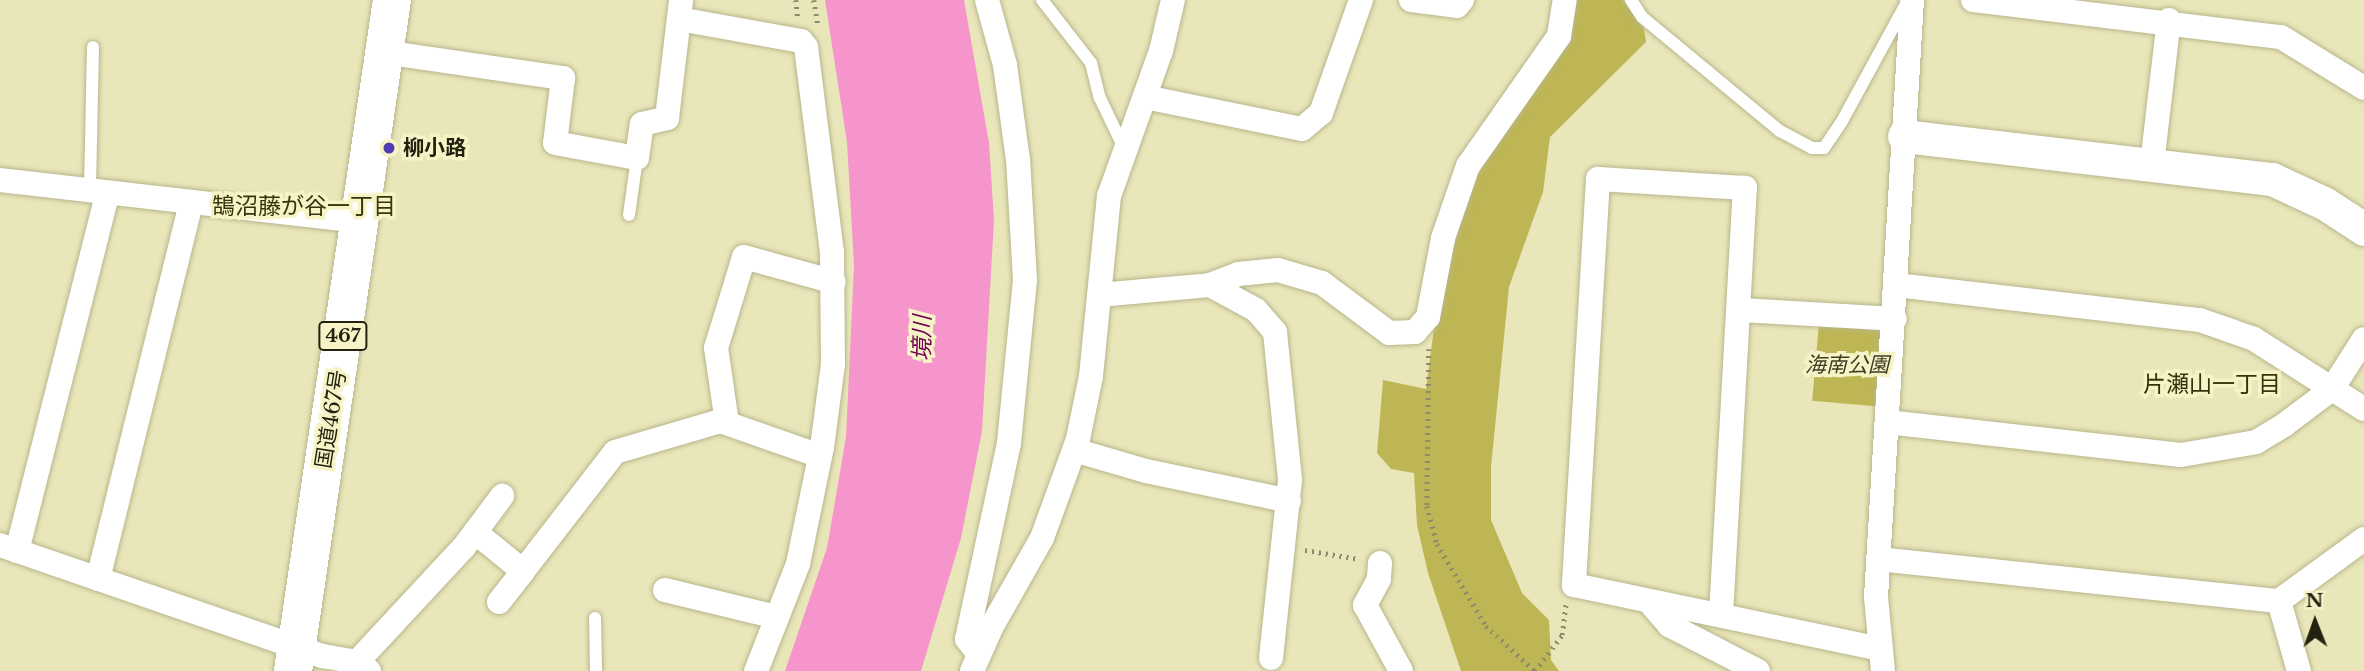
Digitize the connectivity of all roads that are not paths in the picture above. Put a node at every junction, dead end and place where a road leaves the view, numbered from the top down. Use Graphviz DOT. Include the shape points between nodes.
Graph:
graph roads {
  1 [pos="392,0"];
  2 [pos="987,0"];
  3 [pos="1042,0"];
  4 [pos="1173,0"];
  5 [pos="1361,0"];
  6 [pos="1411,0"];
  7 [pos="1462,0"];
  8 [pos="1565,0"];
  9 [pos="1631,0"];
  10 [pos="1910,0"];
  11 [pos="1973,0"];
  12 [pos="680,9"];
  13 [pos="2169,20"];
  14 [pos="93,47"];
  15 [pos="384,52"];
  16 [pos="2364,88"];
  17 [pos="1145,97"];
  18 [pos="1904,136"];
  19 [pos="1124,149"];
  20 [pos="638,158"];
  21 [pos="2152,164"];
  22 [pos="0,180"];
  23 [pos="99,191"];
  24 [pos="191,202"];
  25 [pos="629,215"];
  26 [pos="359,221"];
  27 [pos="2364,229"];
  28 [pos="834,282"];
  29 [pos="1210,285"];
  30 [pos="1896,285"];
  31 [pos="1099,295"];
  32 [pos="1741,310"];
  33 [pos="1895,319"];
  34 [pos="2364,339"];
  35 [pos="2332,389"];
  36 [pos="2364,409"];
  37 [pos="1887,422"];
  38 [pos="727,423"];
  39 [pos="1074,450"];
  40 [pos="820,456"];
  41 [pos="502,496"];
  42 [pos="1289,502"];
  43 [pos="475,532"];
  44 [pos="2364,539"];
  45 [pos="8,548"];
  46 [pos="1878,559"];
  47 [pos="1380,563"];
  48 [pos="523,570"];
  49 [pos="98,579"];
  50 [pos="666,590"];
  51 [pos="2278,601"];
  52 [pos="499,602"];
  53 [pos="1651,604"];
  54 [pos="1721,615"];
  55 [pos="777,617"];
  56 [pos="596,618"];
  57 [pos="1271,658"];
  58 [pos="295,659"];
  59 [pos="1882,660"];
  60 [pos="975,662"];
  61 [pos="363,666"];
  62 [pos="596,671"];
  63 [pos="755,671"];
  64 [pos="1401,671"];
  65 [pos="1758,671"];
  66 [pos="2299,671"];
  1 -- 15 [label="highway, 国道467号 / 467"];
  2 -- 60 [label="street" via="1007,78 1025,280 1009,443 967,639"];
  3 -- 19 [label="lane" via="1091,63 1100,98"];
  4 -- 17 [label="street"];
  5 -- 17 [label="street" via="1321,113 1302,129"];
  6 -- 7 [label="street" via="1457,6"];
  8 -- 29 [label="street" via="1559,36 1484,138 1456,192 1428,317 1415,332 1389,333 1322,283 1300,275 1259,270"];
  9 -- 10 [label="lane" via="1642,17 1780,131 1812,148 1824,148"];
  10 -- 18 [label="street"];
  11 -- 13 [label="street"];
  12 -- 20 [label="street" via="667,118 642,124"];
  12 -- 28 [label="street" via="801,41 806,47"];
  13 -- 16 [label="street" via="2281,37"];
  13 -- 21 [label="street"];
  14 -- 23 [label="lane"];
  15 -- 20 [label="street" via="563,78 555,144"];
  15 -- 26 [label="highway, 国道467号 / 467"];
  17 -- 19 [label="street"];
  18 -- 21 [label="street"];
  18 -- 30 [label="street"];
  19 -- 31 [label="street" via="1109,197"];
  20 -- 25 [label="lane"];
  21 -- 27 [label="street" via="2272,179 2324,203"];
  22 -- 23 [label="street"];
  23 -- 24 [label="street"];
  23 -- 45 [label="street"];
  24 -- 26 [label="street"];
  24 -- 49 [label="street"];
  26 -- 58 [label="highway, 国道467号 / 467"];
  28 -- 38 [label="street" via="744,257 716,348"];
  28 -- 40 [label="street" via="833,364"];
  29 -- 31 [label="street"];
  29 -- 42 [label="street" via="1256,310 1275,332 1289,459"];
  30 -- 33 [label="street"];
  30 -- 35 [label="street" via="2200,320 2254,339"];
  31 -- 39 [label="street" via="1091,376"];
  32 -- 33 [label="street"];
  32 -- 53 [label="street" via="1745,188 1598,179 1574,585"];
  32 -- 54 [label="street"];
  33 -- 37 [label="street"];
  34 -- 35 [label="street"];
  35 -- 36 [label="street"];
  35 -- 37 [label="street" via="2256,442 2181,455"];
  37 -- 46 [label="street"];
  38 -- 40 [label="street"];
  38 -- 48 [label="street" via="720,421 615,452"];
  39 -- 42 [label="street"];
  39 -- 60 [label="street" via="1042,538"];
  40 -- 55 [label="street" via="798,564"];
  41 -- 43 [label="street"];
  42 -- 57 [label="street"];
  43 -- 48 [label="street"];
  43 -- 61 [label="street"];
  44 -- 51 [label="street"];
  45 -- 49 [label="street"];
  46 -- 51 [label="street"];
  46 -- 59 [label="street"];
  47 -- 64 [label="street" via="1379,579 1365,605"];
  48 -- 52 [label="street"];
  49 -- 58 [label="street"];
  50 -- 55 [label="street"];
  51 -- 66 [label="street"];
  53 -- 54 [label="street"];
  53 -- 65 [label="street" via="1669,625"];
  54 -- 59 [label="street"];
  55 -- 63 [label="street"];
  56 -- 62 [label="lane"];
  58 -- 61 [label="street"];
}
